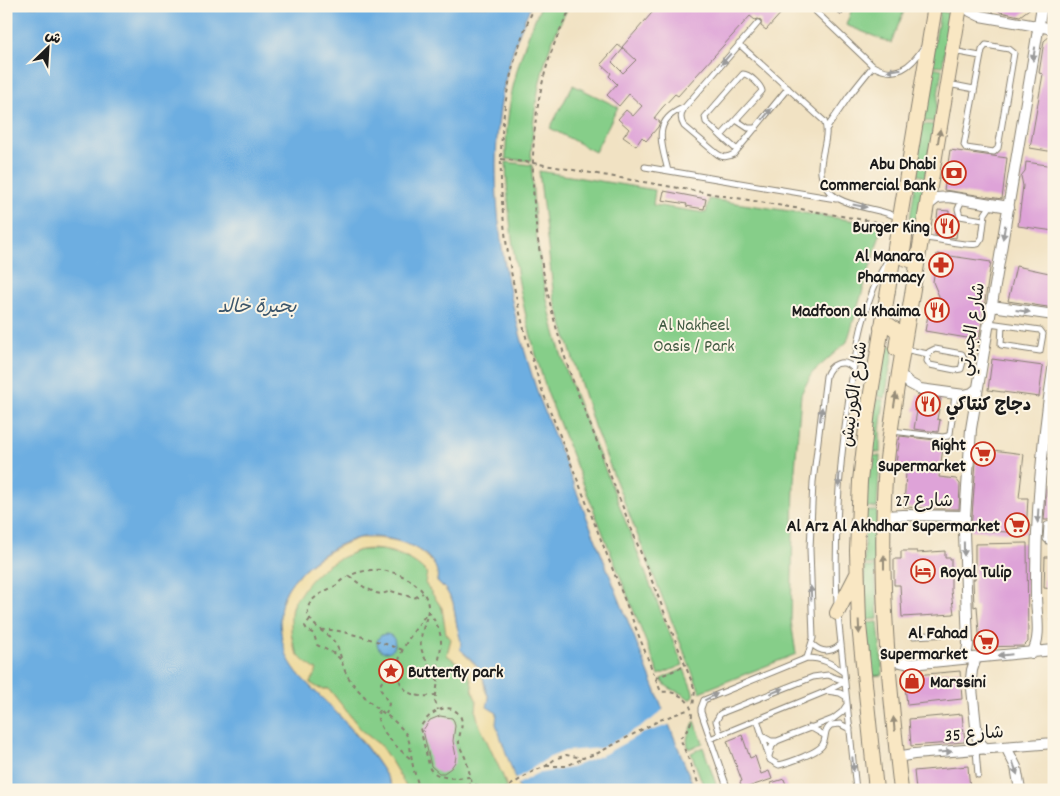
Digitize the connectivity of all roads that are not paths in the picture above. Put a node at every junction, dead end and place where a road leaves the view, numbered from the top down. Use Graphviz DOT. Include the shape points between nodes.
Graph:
graph roads {
  1 [pos="810,6"];
  2 [pos="836,6"];
  3 [pos="935,6"];
  4 [pos="960,6"];
  5 [pos="966,6"];
  6 [pos="1042,6"];
  7 [pos="841,11"];
  8 [pos="758,23"];
  9 [pos="1038,26"];
  10 [pos="1054,29"];
  11 [pos="929,39"];
  12 [pos="739,44"];
  13 [pos="952,51"];
  14 [pos="980,56"];
  15 [pos="873,66"];
  16 [pos="947,84"];
  17 [pos="788,88"];
  18 [pos="974,89"];
  19 [pos="684,108"];
  20 [pos="736,120"];
  21 [pos="756,128"];
  22 [pos="827,128"];
  23 [pos="721,136"];
  24 [pos="737,150"];
  25 [pos="644,167"];
  26 [pos="668,171"];
  27 [pos="838,199"];
  28 [pos="962,200"];
  29 [pos="991,204"];
  30 [pos="928,205"];
  31 [pos="1009,207"];
  32 [pos="900,219"];
  33 [pos="983,220"];
  34 [pos="922,238"];
  35 [pos="895,248"];
  36 [pos="918,258"];
  37 [pos="992,306"];
  38 [pos="1054,315"];
  39 [pos="989,323"];
  40 [pos="1002,325"];
  41 [pos="881,328"];
  42 [pos="904,349"];
  43 [pos="928,354"];
  44 [pos="853,368"];
  45 [pos="1053,368"];
  46 [pos="899,373"];
  47 [pos="978,388"];
  48 [pos="955,395"];
  49 [pos="890,431"];
  50 [pos="884,516"];
  51 [pos="965,516"];
  52 [pos="1054,523"];
  53 [pos="1054,542"];
  54 [pos="857,573"];
  55 [pos="1054,605"];
  56 [pos="838,613"];
  57 [pos="1054,619"];
  58 [pos="967,634"];
  59 [pos="913,636"];
  60 [pos="812,644"];
  61 [pos="840,645"];
  62 [pos="1054,650"];
  63 [pos="1032,653"];
  64 [pos="888,656"];
  65 [pos="807,658"];
  66 [pos="976,658"];
  67 [pos="962,659"];
  68 [pos="843,672"];
  69 [pos="844,682"];
  70 [pos="827,691"];
  71 [pos="845,696"];
  72 [pos="846,706"];
  73 [pos="757,719"];
  74 [pos="830,723"];
  75 [pos="810,727"];
  76 [pos="850,729"];
  77 [pos="720,735"];
  78 [pos="762,736"];
  79 [pos="824,736"];
  80 [pos="710,739"];
  81 [pos="777,741"];
  82 [pos="1054,743"];
  83 [pos="1006,747"];
  84 [pos="981,750"];
  85 [pos="768,757"];
  86 [pos="897,758"];
  87 [pos="874,770"];
  88 [pos="978,775"];
  89 [pos="728,790"];
  90 [pos="856,790"];
  91 [pos="876,790"];
  92 [pos="884,790"];
  93 [pos="901,790"];
  94 [pos="1020,790"];
  1 -- 15 [label="lane"];
  2 -- 7 [label="lane"];
  3 -- 11 [label="main road, شارع الكورنيش"];
  4 -- 13 [label="main road"];
  5 -- 9 [label="street" via="980,16"];
  6 -- 9 [label="street, شارع الجبرتي"];
  8 -- 12 [label="lane"];
  9 -- 10 [label="street"];
  9 -- 31 [label="street, شارع الجبرتي, one-way"];
  11 -- 15 [label="lane, one-way" via="917,57 900,70 888,72"];
  11 -- 32 [label="main road, شارع الكورنيش"];
  12 -- 17 [label="lane"];
  12 -- 19 [label="lane, one-way"];
  13 -- 14 [label="lane"];
  13 -- 16 [label="main road"];
  14 -- 18 [label="lane"];
  14 -- 18 [label="lane" via="986,45 1014,53 996,151 964,146"];
  15 -- 22 [label="lane"];
  16 -- 18 [label="lane"];
  30 -- 16 [label="main road, one-way"];
  21 -- 17 [label="lane, one-way"];
  17 -- 22 [label="lane" via="819,115"];
  19 -- 24 [label="lane" via="681,117 684,126 716,154 725,157"];
  19 -- 26 [label="lane" via="667,118 661,132"];
  20 -- 21 [label="lane" via="748,128"];
  20 -- 23 [label="lane"];
  20 -- 23 [label="lane" via="763,90 746,74 741,75 705,117"];
  21 -- 24 [label="lane"];
  22 -- 27 [label="lane" via="821,173 825,184"];
  23 -- 24 [label="lane"];
  25 -- 26 [label="lane"];
  26 -- 27 [label="lane"];
  27 -- 32 [label="lane, one-way"];
  28 -- 29 [label="street"];
  28 -- 30 [label="street" via="940,198"];
  28 -- 33 [label="lane" via="958,209 960,216"];
  29 -- 31 [label="street"];
  29 -- 33 [label="lane"];
  30 -- 34 [label="main road"];
  31 -- 37 [label="street, شارع الجبرتي, one-way"];
  32 -- 35 [label="main road, شارع الكورنيش"];
  32 -- 36 [label="main road" via="906,222 903,255 910,261"];
  33 -- 34 [label="lane" via="981,241 975,245"];
  34 -- 36 [label="main road"];
  35 -- 41 [label="main road, شارع الكورنيش"];
  35 -- 44 [label="lane" via="869,299"];
  36 -- 42 [label="main road"];
  37 -- 38 [label="street, one-way"];
  37 -- 39 [label="street, شارع الجبرتي"];
  39 -- 40 [label="lane"];
  39 -- 47 [label="street, شارع الجبرتي"];
  40 -- 40 [label="lane" via="1042,331 1040,351 1001,345"];
  41 -- 46 [label="main road" via="889,325 897,332 894,361"];
  41 -- 54 [label="main road, شارع الكورنيش" via="862,464"];
  42 -- 43 [label="lane"];
  42 -- 46 [label="main road"];
  43 -- 43 [label="lane" via="927,361 931,366 956,370 962,367 962,354 935,349"];
  44 -- 56 [label="lane, one-way" via="837,500"];
  60 -- 44 [label="lane, one-way" via="811,519 825,385 834,364 845,363"];
  45 -- 63 [label="street, one-way" via="1040,488 1036,549 1037,638"];
  46 -- 48 [label="street" via="916,388"];
  49 -- 46 [label="main road, one-way"];
  47 -- 48 [label="street" via="968,395"];
  47 -- 51 [label="street, شارع الجبرتي" via="971,429"];
  48 -- 49 [label="lane" via="948,436"];
  49 -- 50 [label="main road"];
  50 -- 51 [label="street, شارع 27"];
  64 -- 50 [label="main road, one-way"];
  51 -- 58 [label="street, شارع الجبرتي, one-way"];
  52 -- 53 [label="lane" via="1047,525 1046,539"];
  54 -- 56 [label="main road"];
  54 -- 87 [label="main road, شارع الكورنيش, one-way" via="860,640"];
  55 -- 57 [label="lane"];
  56 -- 61 [label="lane"];
  58 -- 59 [label="lane"];
  58 -- 67 [label="street, شارع الجبرتي" via="968,648"];
  60 -- 61 [label="lane" via="819,650 828,651"];
  60 -- 65 [label="lane"];
  61 -- 68 [label="lane"];
  62 -- 63 [label="street"];
  63 -- 66 [label="street, one-way"];
  64 -- 67 [label="street" via="911,664"];
  86 -- 64 [label="main road, one-way"];
  65 -- 68 [label="lane" via="824,660"];
  80 -- 65 [label="lane, one-way" via="701,712 704,700"];
  66 -- 67 [label="street"];
  66 -- 84 [label="street" via="971,679"];
  68 -- 69 [label="lane"];
  69 -- 70 [label="lane"];
  69 -- 71 [label="lane"];
  77 -- 69 [label="lane, one-way" via="716,721 724,712 813,677 828,675"];
  70 -- 71 [label="lane"];
  70 -- 73 [label="lane"];
  71 -- 72 [label="lane"];
  72 -- 74 [label="lane"];
  72 -- 76 [label="lane"];
  73 -- 77 [label="lane"];
  73 -- 78 [label="lane"];
  74 -- 75 [label="lane"];
  74 -- 76 [label="lane"];
  74 -- 79 [label="lane"];
  75 -- 79 [label="lane"];
  75 -- 81 [label="lane"];
  76 -- 90 [label="lane, one-way"];
  77 -- 80 [label="lane"];
  78 -- 81 [label="lane"];
  78 -- 85 [label="lane"];
  79 -- 85 [label="lane" via="824,743 819,749 782,764 772,762"];
  80 -- 89 [label="lane"];
  81 -- 85 [label="lane"];
  82 -- 83 [label="street, شارع 35"];
  83 -- 84 [label="street, شارع 35"];
  83 -- 94 [label="street, one-way" via="1016,767"];
  86 -- 84 [label="street, شارع 35, one-way" via="910,754"];
  84 -- 88 [label="lane"];
  86 -- 93 [label="main road"];
  87 -- 91 [label="main road, شارع الكورنيش"];
  87 -- 92 [label="main road"];
}
